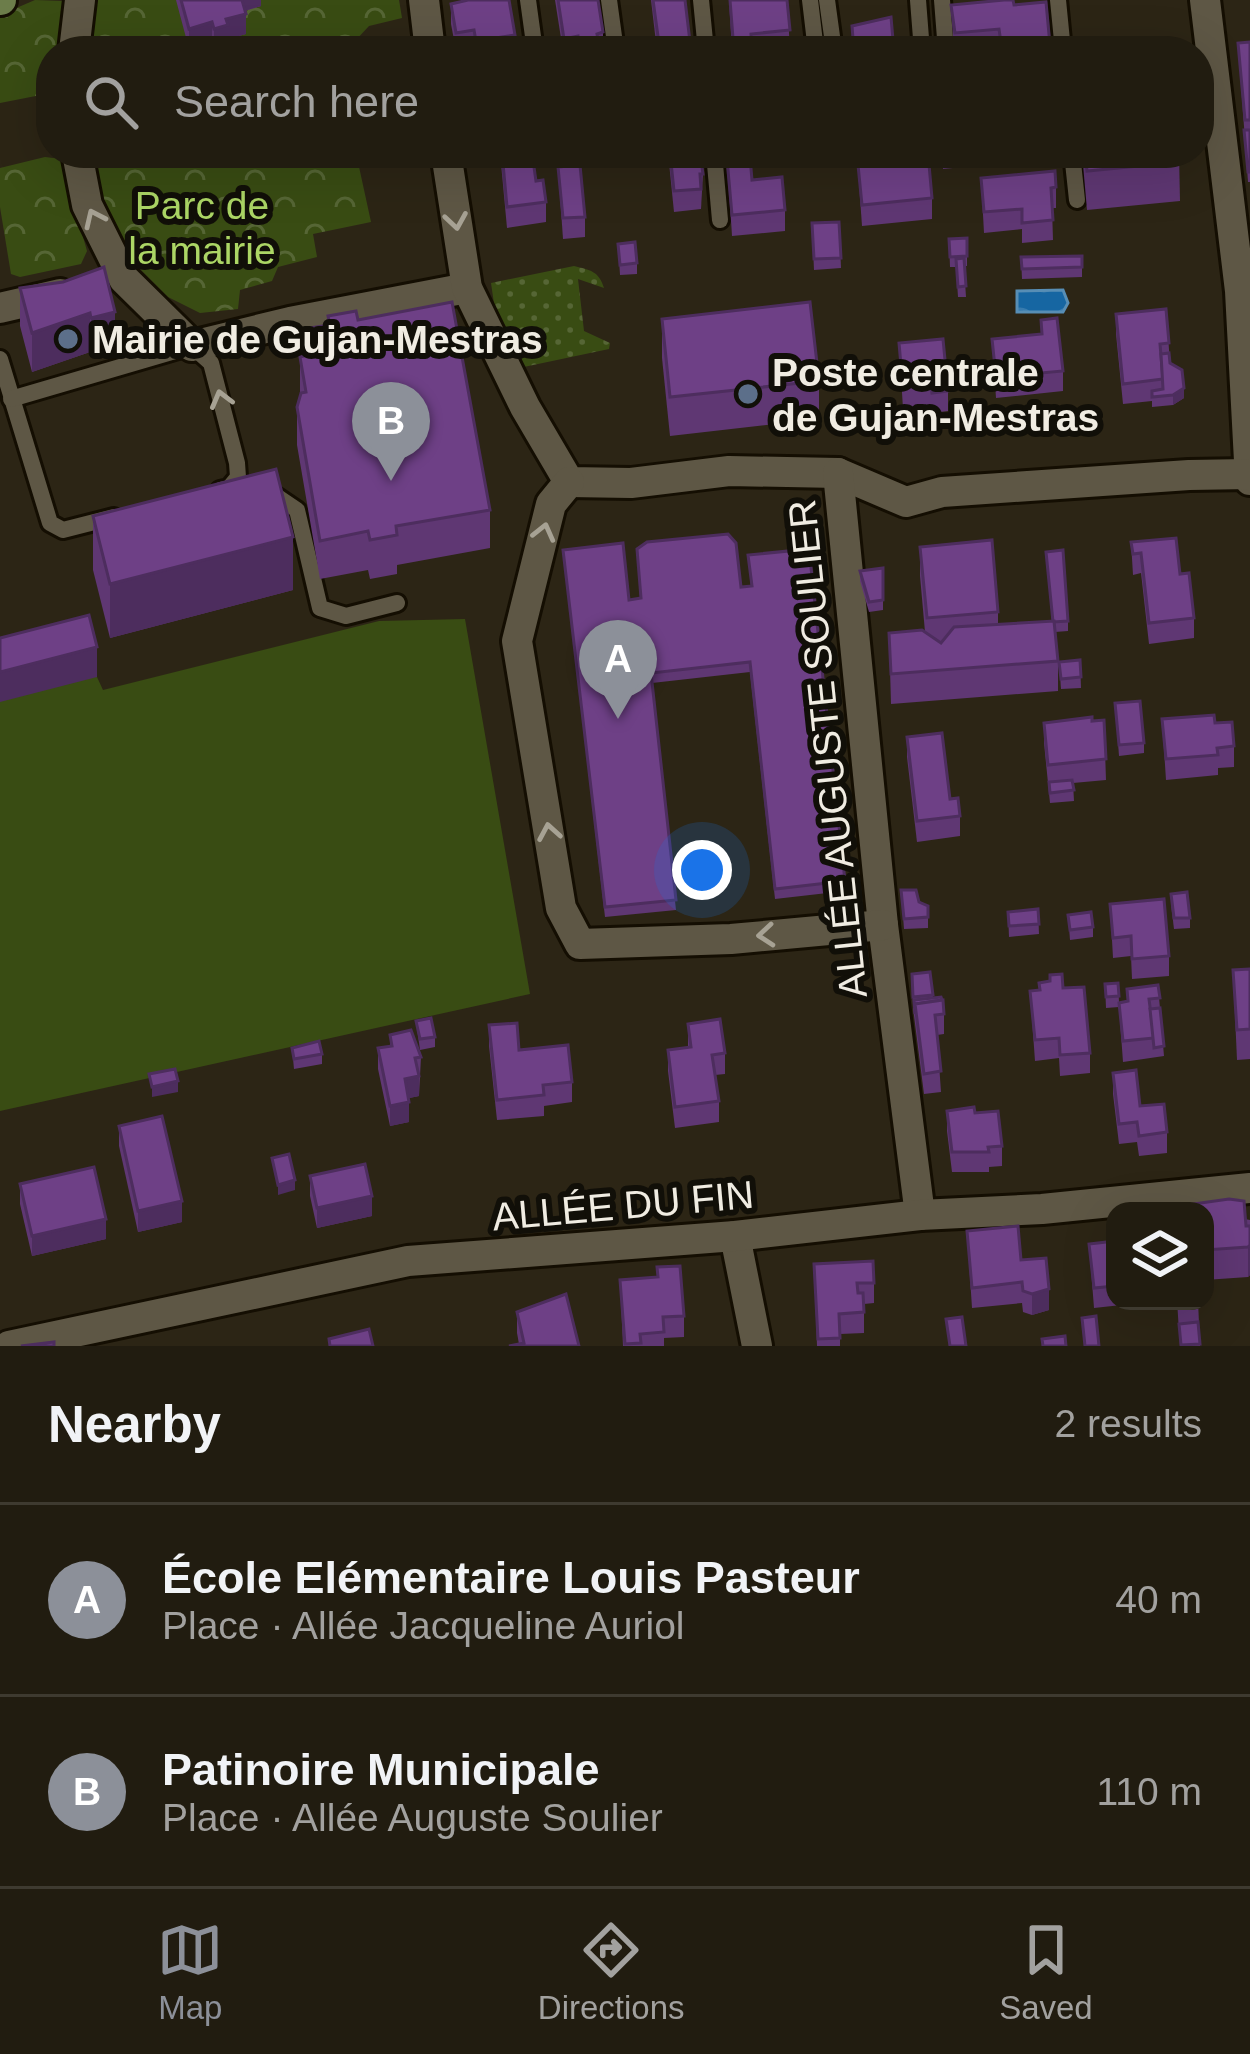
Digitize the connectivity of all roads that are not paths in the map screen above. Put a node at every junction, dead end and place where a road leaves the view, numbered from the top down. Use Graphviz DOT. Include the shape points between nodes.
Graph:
graph roads {
  1 [pos="80,0"];
  2 [pos="424,0"];
  3 [pos="528,0"];
  4 [pos="609,0"];
  5 [pos="701,0"];
  6 [pos="810,0"];
  7 [pos="827,0"];
  8 [pos="918,0"];
  9 [pos="941,0"];
  10 [pos="1058,0"];
  11 [pos="1205,0"];
  12 [pos="76,36"];
  13 [pos="428,36"];
  14 [pos="533,36"];
  15 [pos="614,36"];
  16 [pos="705,36"];
  17 [pos="814,36"];
  18 [pos="832,36"];
  19 [pos="921,36"];
  20 [pos="945,36"];
  21 [pos="1062,36"];
  22 [pos="1210,36"];
  23 [pos="1214,65"];
  24 [pos="79,168"];
  25 [pos="448,168"];
  26 [pos="715,168"];
  27 [pos="1074,168"];
  28 [pos="1077,200"];
  29 [pos="720,220"];
  30 [pos="104,284"];
  31 [pos="467,288"];
  32 [pos="1245,290"];
  33 [pos="0,308"];
  34 [pos="192,346"];
  35 [pos="0,359"];
  36 [pos="11,399"];
  37 [pos="838,473"];
  38 [pos="238,477"];
  39 [pos="1250,477"];
  40 [pos="569,482"];
  41 [pos="193,497"];
  42 [pos="128,514"];
  43 [pos="397,603"];
  44 [pos="883,925"];
  45 [pos="1250,1188"];
  46 [pos="920,1215"];
  47 [pos="735,1236"];
  48 [pos="9,1346"];
  49 [pos="757,1346"];
  1 -- 12 [label="street"];
  2 -- 13 [label="street"];
  3 -- 14 [label="lane"];
  4 -- 15 [label="lane"];
  5 -- 16 [label="lane"];
  6 -- 17 [label="lane"];
  7 -- 18 [label="lane"];
  8 -- 19 [label="lane"];
  9 -- 20 [label="lane"];
  10 -- 21 [label="lane"];
  11 -- 22 [label="street"];
  23 -- 32 [label="street"];
  30 -- 24 [label="street, one-way"];
  25 -- 31 [label="street, one-way"];
  26 -- 29 [label="lane"];
  27 -- 28 [label="lane"];
  30 -- 33 [label="street"];
  30 -- 34 [label="street"];
  31 -- 34 [label="street"];
  31 -- 40 [label="street"];
  32 -- 39 [label="street"];
  34 -- 36 [label="lane"];
  38 -- 34 [label="lane, one-way" via="212,363"];
  35 -- 36 [label="lane"];
  36 -- 42 [label="lane" via="50,523 63,530"];
  37 -- 39 [label="street" via="906,502 964,490"];
  37 -- 40 [label="street, ALLÉE AUGUSTE SOULIER"];
  37 -- 44 [label="street, ALLÉE AUGUSTE SOULIER"];
  38 -- 41 [label="lane" via="229,488"];
  38 -- 43 [label="lane" via="297,510 320,608 346,616"];
  44 -- 40 [label="street, one-way" via="580,944 561,908 517,641 551,504"];
  44 -- 46 [label="street, ALLÉE AUGUSTE SOULIER"];
  45 -- 46 [label="street, ALLÉE DU FIN"];
  46 -- 47 [label="street, ALLÉE DU FIN"];
  47 -- 48 [label="street, ALLÉE DU FIN" via="408,1261"];
  47 -- 49 [label="street"];
}
